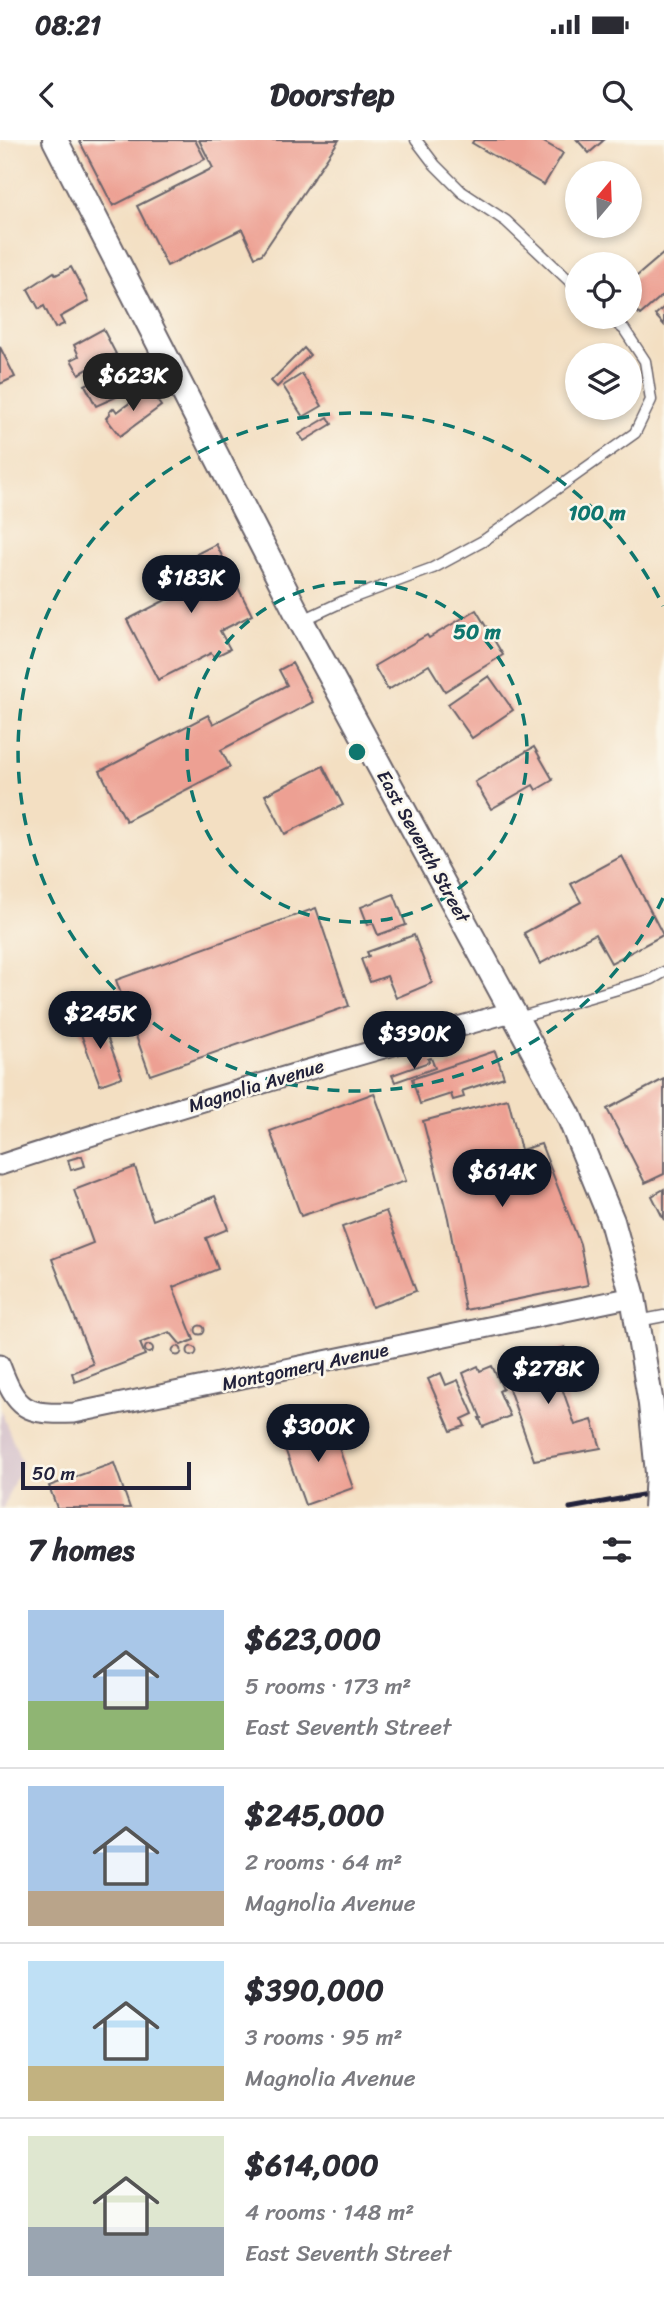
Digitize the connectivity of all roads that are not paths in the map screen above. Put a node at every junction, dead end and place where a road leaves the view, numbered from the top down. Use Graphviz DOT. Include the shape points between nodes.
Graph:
graph roads {
  1 [pos="55,140"];
  2 [pos="416,140"];
  3 [pos="565,277"];
  4 [pos="624,329"];
  5 [pos="301,621"];
  6 [pos="664,972"];
  7 [pos="516,1015"];
  8 [pos="0,1165"];
  9 [pos="635,1309"];
  10 [pos="664,1316"];
  11 [pos="0,1365"];
  12 [pos="656,1508"];
  1 -- 5 [label="street, East Seventh Street"];
  2 -- 3 [label="lane" via="462,192 506,221"];
  4 -- 5 [label="lane" via="645,361 651,400 635,433 484,541 433,568"];
  5 -- 7 [label="street, East Seventh Street"];
  6 -- 7 [label="lane"];
  7 -- 8 [label="street, Magnolia Avenue" via="344,1058"];
  7 -- 9 [label="street, East Seventh Street" via="593,1169"];
  9 -- 10 [label="lane"];
  9 -- 11 [label="street, Montgomery Avenue" via="74,1413 47,1414 21,1405"];
  9 -- 12 [label="street, East Seventh Street, bridge" via="651,1404 658,1473"];
}
